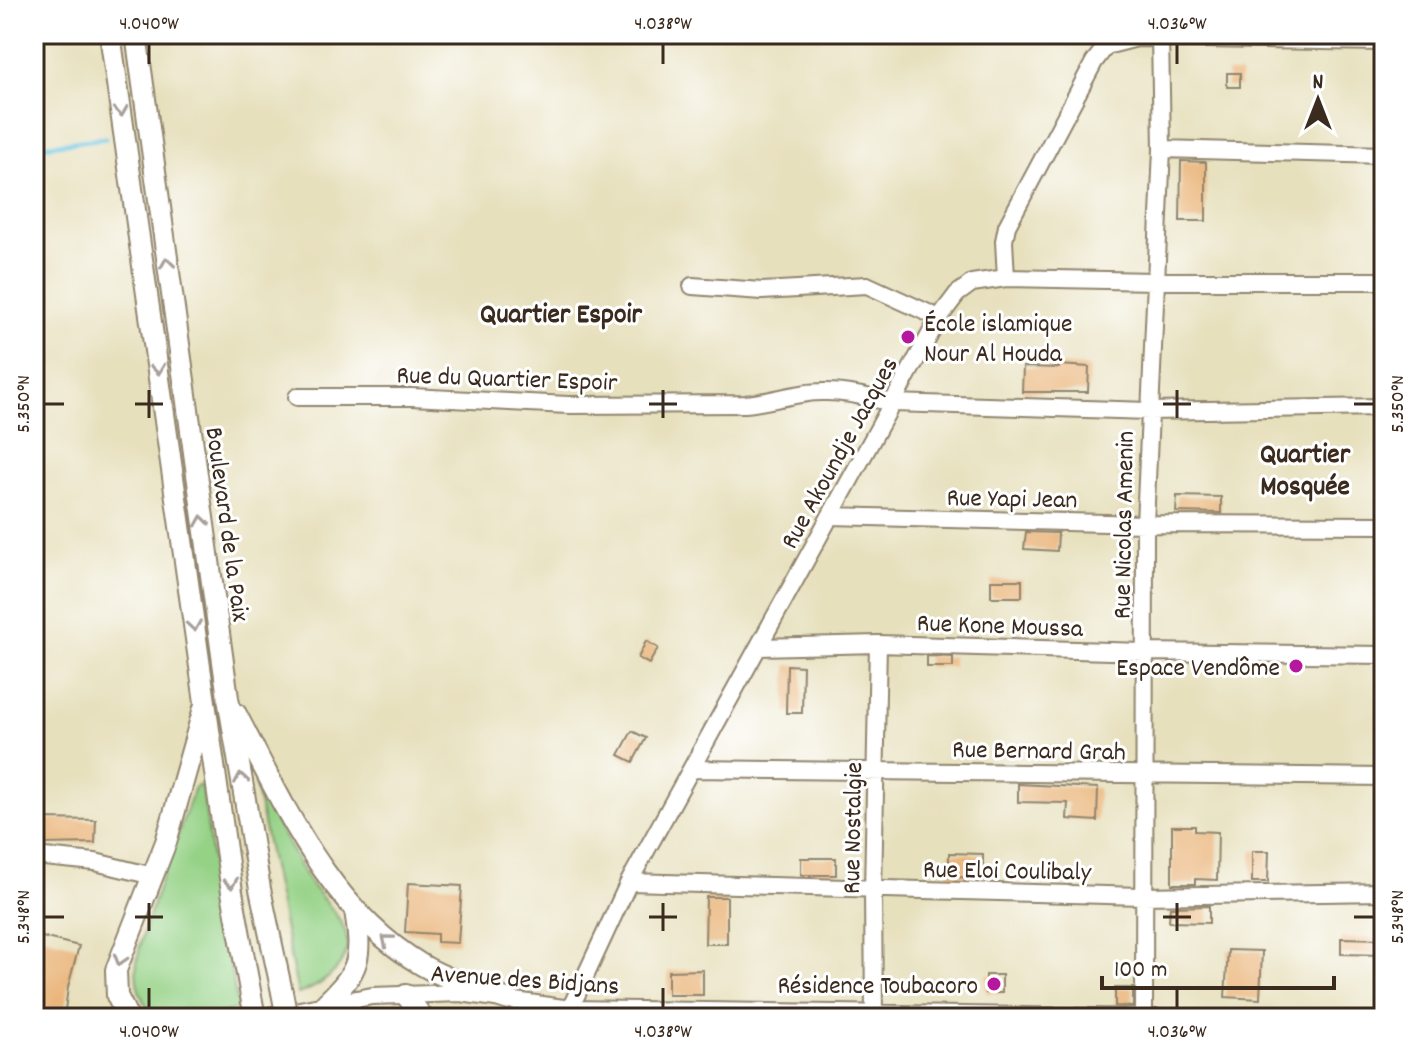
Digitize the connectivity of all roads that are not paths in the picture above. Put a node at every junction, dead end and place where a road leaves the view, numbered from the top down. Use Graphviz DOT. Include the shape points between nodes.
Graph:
graph roads {
  1 [pos="110,34"];
  2 [pos="136,34"];
  3 [pos="1160,37"];
  4 [pos="1384,42"];
  5 [pos="1162,149"];
  6 [pos="1384,155"];
  7 [pos="1006,278"];
  8 [pos="1155,281"];
  9 [pos="1384,281"];
  10 [pos="692,286"];
  11 [pos="939,318"];
  12 [pos="297,397"];
  13 [pos="893,403"];
  14 [pos="1384,407"];
  15 [pos="1149,411"];
  16 [pos="830,516"];
  17 [pos="1145,524"];
  18 [pos="1384,525"];
  19 [pos="878,644"];
  20 [pos="759,647"];
  21 [pos="1144,652"];
  22 [pos="1384,655"];
  23 [pos="228,698"];
  24 [pos="206,701"];
  25 [pos="693,769"];
  26 [pos="875,771"];
  27 [pos="1143,775"];
  28 [pos="1384,777"];
  29 [pos="34,856"];
  30 [pos="153,876"];
  31 [pos="629,882"];
  32 [pos="873,890"];
  33 [pos="1384,892"];
  34 [pos="1142,896"];
  35 [pos="355,910"];
  36 [pos="406,995"];
  37 [pos="506,999"];
  38 [pos="326,1003"];
  39 [pos="265,1013"];
  40 [pos="570,1013"];
  41 [pos="874,1016"];
  42 [pos="128,1018"];
  43 [pos="423,1018"];
  44 [pos="531,1018"];
  45 [pos="1144,1018"];
  46 [pos="1157,1018"];
  1 -- 24 [label="main road, Boulevard de la Paix, one-way"];
  23 -- 2 [label="main road, Boulevard de la Paix, one-way"];
  3 -- 4 [label="street"];
  3 -- 5 [label="street, Rue Nicolas Amenin"];
  3 -- 7 [label="street" via="1106,46 1094,62 1007,226"];
  5 -- 6 [label="street"];
  5 -- 8 [label="street, Rue Nicolas Amenin"];
  7 -- 8 [label="street, Rue Akoundje Jacques"];
  7 -- 11 [label="street, Rue Akoundje Jacques" via="972,283"];
  8 -- 9 [label="street, Rue Akoundje Jacques"];
  8 -- 15 [label="street, Rue Nicolas Amenin"];
  10 -- 11 [label="street" via="762,291 867,285"];
  11 -- 13 [label="street, Rue Akoundje Jacques"];
  12 -- 13 [label="street, Rue du Quartier Espoir" via="745,404 821,392"];
  13 -- 15 [label="street, Rue du Quartier Espoir"];
  13 -- 16 [label="street, Rue Akoundje Jacques"];
  14 -- 15 [label="street, Rue du Quartier Espoir"];
  15 -- 17 [label="street, Rue Nicolas Amenin"];
  16 -- 17 [label="street, Rue Yapi Jean"];
  16 -- 20 [label="street, Rue Akoundje Jacques"];
  17 -- 18 [label="street, Rue Yapi Jean"];
  17 -- 21 [label="street, Rue Nicolas Amenin"];
  19 -- 20 [label="street, Rue Kone Moussa"];
  19 -- 21 [label="street, Rue Kone Moussa"];
  19 -- 26 [label="street, Rue Nostalgie"];
  20 -- 25 [label="street, Rue Akoundje Jacques"];
  21 -- 22 [label="street, Rue Kone Moussa"];
  21 -- 27 [label="street, Rue Nicolas Amenin"];
  23 -- 35 [label="main road" via="300,834"];
  39 -- 23 [label="main road, Boulevard de la Paix, one-way, bridge" via="282,992"];
  24 -- 30 [label="main road"];
  24 -- 39 [label="main road, Boulevard de la Paix, one-way" via="232,892"];
  25 -- 26 [label="street, Rue Bernard Grah"];
  25 -- 31 [label="street, Rue Akoundje Jacques"];
  26 -- 27 [label="street, Rue Bernard Grah"];
  26 -- 32 [label="street, Rue Nostalgie"];
  27 -- 28 [label="street, Rue Bernard Grah"];
  27 -- 34 [label="street, Rue Nicolas Amenin"];
  29 -- 30 [label="street" via="95,862"];
  30 -- 42 [label="main road, one-way" via="116,970 117,996"];
  31 -- 32 [label="street, Rue Eloi Coulibaly"];
  31 -- 40 [label="street, Rue Akoundje Jacques"];
  32 -- 34 [label="street, Rue Eloi Coulibaly"];
  32 -- 41 [label="street, Rue Nostalgie"];
  33 -- 34 [label="street, Rue Eloi Coulibaly"];
  34 -- 45 [label="street, Rue Nicolas Amenin"];
  37 -- 35 [label="main road, one-way" via="423,965"];
  35 -- 38 [label="main road" via="360,943 356,961 349,980"];
  36 -- 37 [label="street, Avenue des Bidjans" via="461,993"];
  36 -- 38 [label="street, Avenue des Bidjans"];
  36 -- 43 [label="main road"];
  37 -- 40 [label="street, Avenue des Bidjans"];
  38 -- 39 [label="street, Avenue des Bidjans"];
  40 -- 41 [label="street, Avenue des Bidjans"];
  40 -- 44 [label="main road"];
  41 -- 45 [label="street, Avenue des Bidjans"];
  45 -- 46 [label="street, Avenue des Bidjans"];
}
